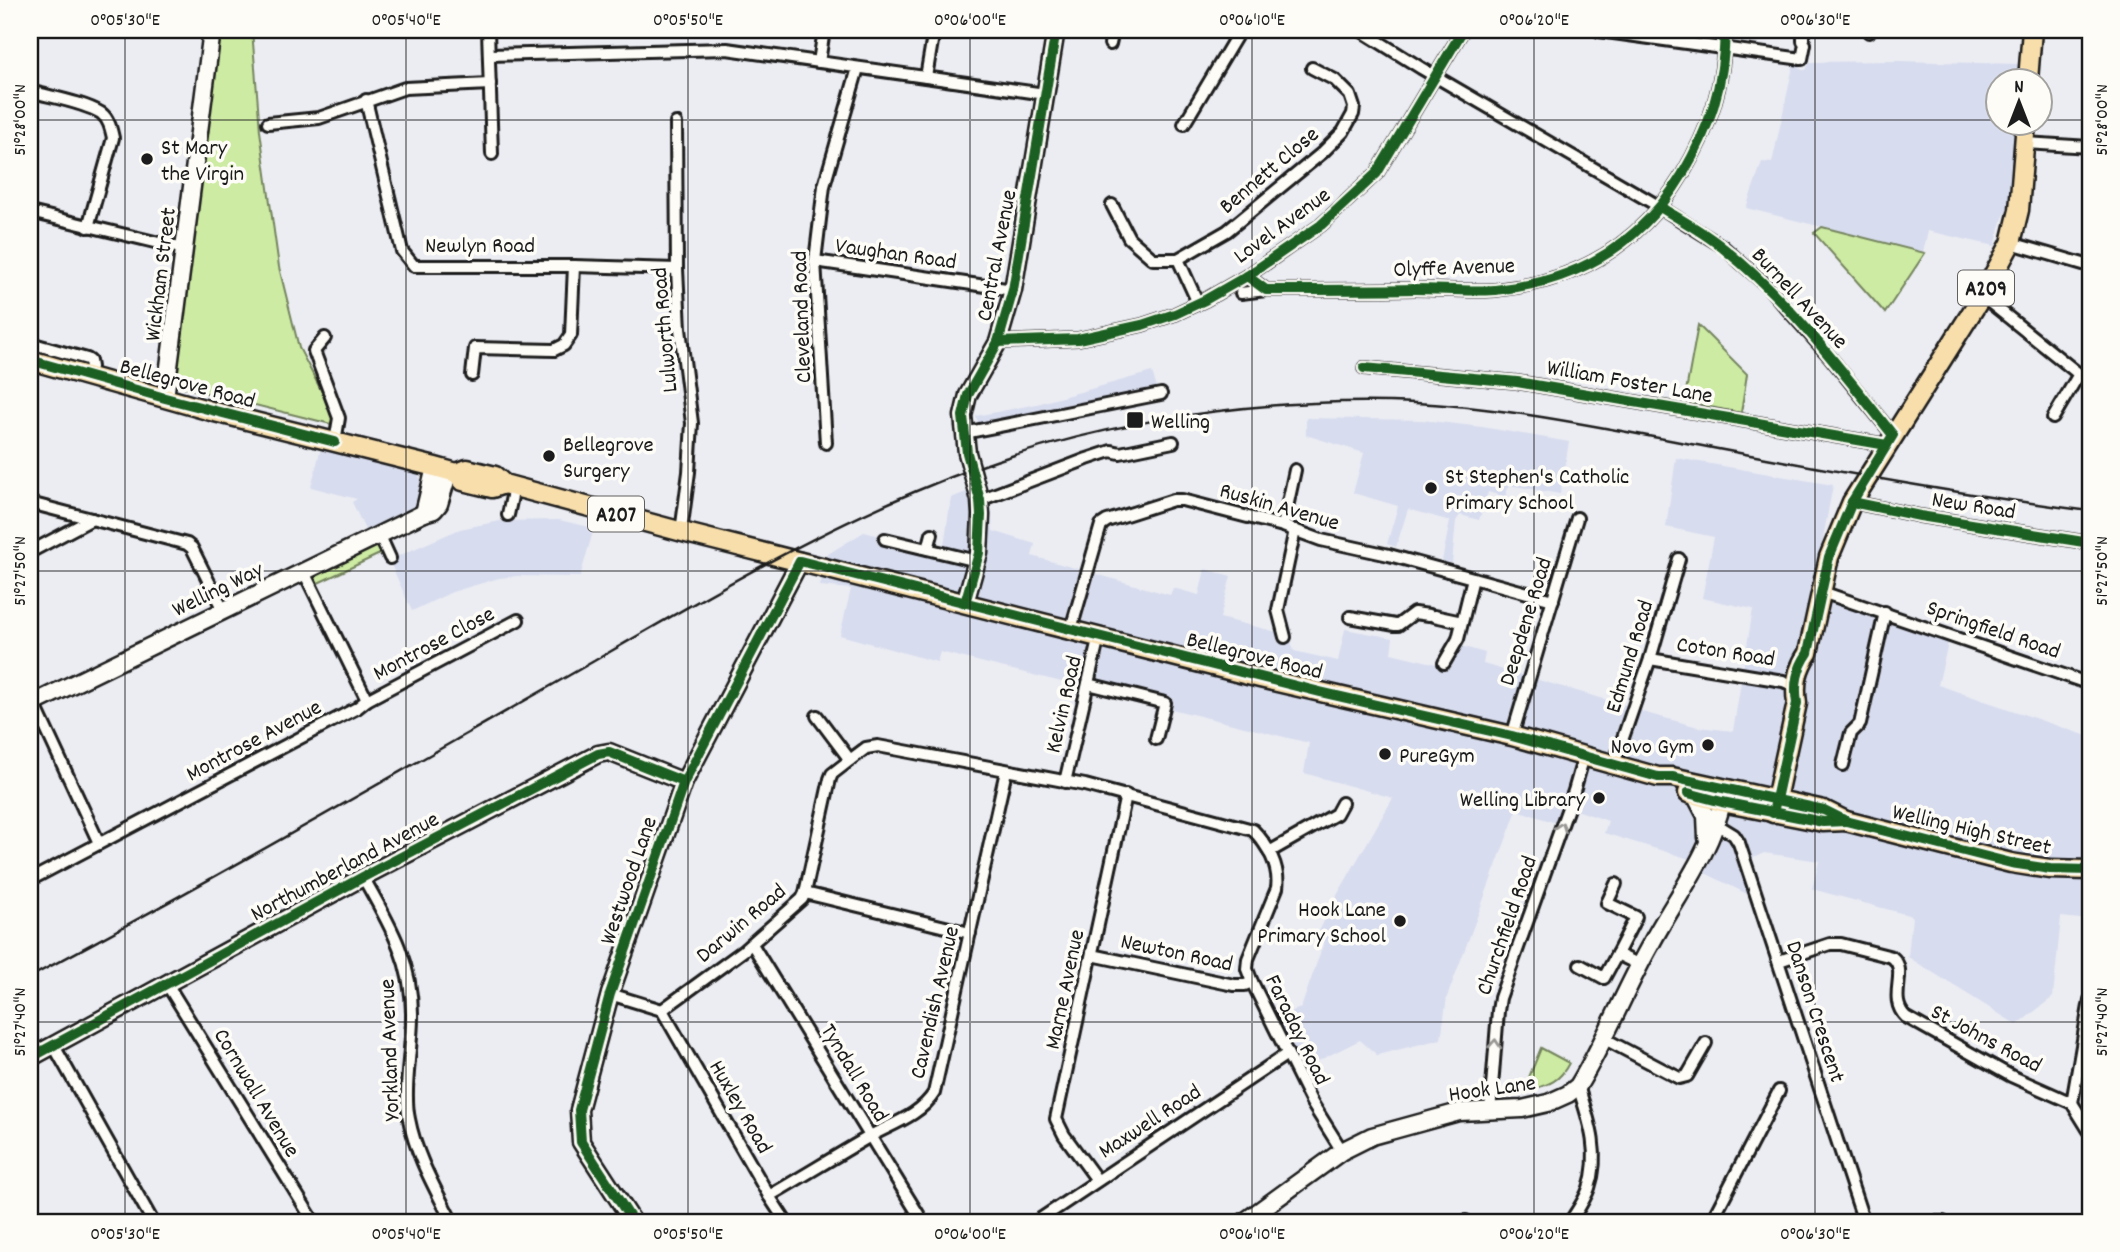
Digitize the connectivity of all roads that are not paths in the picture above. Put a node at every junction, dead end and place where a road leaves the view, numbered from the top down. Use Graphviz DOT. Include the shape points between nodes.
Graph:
graph roads {
  1 [pos="212,30"];
  2 [pos="488,30"];
  3 [pos="824,30"];
  4 [pos="934,30"];
  5 [pos="1056,30"];
  6 [pos="1113,30"];
  7 [pos="1240,30"];
  8 [pos="1360,30"];
  9 [pos="1463,30"];
  10 [pos="1725,30"];
  11 [pos="2032,30"];
  12 [pos="1599,31"];
  13 [pos="1803,35"];
  14 [pos="1110,44"];
  15 [pos="1725,48"];
  16 [pos="489,55"];
  17 [pos="819,62"];
  18 [pos="2029,66"];
  19 [pos="859,68"];
  20 [pos="1312,68"];
  21 [pos="1435,76"];
  22 [pos="926,77"];
  23 [pos="490,84"];
  24 [pos="30,91"];
  25 [pos="1045,94"];
  26 [pos="366,100"];
  27 [pos="268,123"];
  28 [pos="676,123"];
  29 [pos="1184,124"];
  30 [pos="2025,136"];
  31 [pos="2025,143"];
  32 [pos="2090,147"];
  33 [pos="492,155"];
  34 [pos="1112,205"];
  35 [pos="1660,207"];
  36 [pos="30,212"];
  37 [pos="88,227"];
  38 [pos="2011,243"];
  39 [pos="184,249"];
  40 [pos="1178,259"];
  41 [pos="815,261"];
  42 [pos="574,265"];
  43 [pos="2090,266"];
  44 [pos="677,269"];
  45 [pos="1247,276"];
  46 [pos="1013,290"];
  47 [pos="1266,290"];
  48 [pos="1982,296"];
  49 [pos="1202,302"];
  50 [pos="325,338"];
  51 [pos="998,342"];
  52 [pos="30,343"];
  53 [pos="30,360"];
  54 [pos="1364,368"];
  55 [pos="2079,374"];
  56 [pos="472,375"];
  57 [pos="88,376"];
  58 [pos="2090,383"];
  59 [pos="1161,394"];
  60 [pos="165,398"];
  61 [pos="2053,418"];
  62 [pos="964,433"];
  63 [pos="1890,440"];
  64 [pos="335,442"];
  65 [pos="1173,442"];
  66 [pos="826,443"];
  67 [pos="447,470"];
  68 [pos="1295,470"];
  69 [pos="509,486"];
  70 [pos="980,500"];
  71 [pos="1852,502"];
  72 [pos="30,503"];
  73 [pos="508,515"];
  74 [pos="1577,518"];
  75 [pos="92,519"];
  76 [pos="1283,526"];
  77 [pos="1295,530"];
  78 [pos="681,532"];
  79 [pos="932,534"];
  80 [pos="380,536"];
  81 [pos="885,539"];
  82 [pos="2090,543"];
  83 [pos="929,550"];
  84 [pos="30,552"];
  85 [pos="390,558"];
  86 [pos="1679,559"];
  87 [pos="800,561"];
  88 [pos="977,561"];
  89 [pos="304,572"];
  90 [pos="1473,578"];
  91 [pos="1822,592"];
  92 [pos="1553,600"];
  93 [pos="965,603"];
  94 [pos="223,610"];
  95 [pos="1885,612"];
  96 [pos="1350,617"];
  97 [pos="518,620"];
  98 [pos="1462,622"];
  99 [pos="1071,629"];
  100 [pos="1099,636"];
  101 [pos="1285,637"];
  102 [pos="1650,659"];
  103 [pos="1444,663"];
  104 [pos="1088,684"];
  105 [pos="2090,684"];
  106 [pos="1796,695"];
  107 [pos="368,700"];
  108 [pos="32,704"];
  109 [pos="817,716"];
  110 [pos="1513,736"];
  111 [pos="1156,739"];
  112 [pos="1584,756"];
  113 [pos="850,760"];
  114 [pos="1614,764"];
  115 [pos="1843,765"];
  116 [pos="1006,771"];
  117 [pos="684,782"];
  118 [pos="1065,782"];
  119 [pos="1698,790"];
  120 [pos="1126,795"];
  121 [pos="1722,802"];
  122 [pos="1342,803"];
  123 [pos="1775,806"];
  124 [pos="1716,824"];
  125 [pos="1707,840"];
  126 [pos="99,843"];
  127 [pos="1269,852"];
  128 [pos="2090,870"];
  129 [pos="363,877"];
  130 [pos="30,880"];
  131 [pos="1616,884"];
  132 [pos="805,893"];
  133 [pos="970,933"];
  134 [pos="752,944"];
  135 [pos="1617,954"];
  136 [pos="1092,955"];
  137 [pos="1779,961"];
  138 [pos="1580,965"];
  139 [pos="1640,965"];
  140 [pos="1252,982"];
  141 [pos="167,984"];
  142 [pos="610,994"];
  143 [pos="2090,1000"];
  144 [pos="662,1010"];
  145 [pos="1603,1038"];
  146 [pos="1706,1043"];
  147 [pos="54,1046"];
  148 [pos="1287,1054"];
  149 [pos="30,1058"];
  150 [pos="1578,1086"];
  151 [pos="1779,1091"];
  152 [pos="2072,1103"];
  153 [pos="1490,1112"];
  154 [pos="2090,1132"];
  155 [pos="871,1136"];
  156 [pos="1342,1151"];
  157 [pos="1097,1180"];
  158 [pos="769,1196"];
  159 [pos="153,1222"];
  160 [pos="314,1222"];
  161 [pos="452,1222"];
  162 [pos="633,1222"];
  163 [pos="786,1222"];
  164 [pos="923,1222"];
  165 [pos="1036,1222"];
  166 [pos="1244,1222"];
  167 [pos="1570,1222"];
  168 [pos="1711,1222"];
  169 [pos="1864,1222"];
  170 [pos="1933,1222"];
  171 [pos="1943,1222"];
  1 -- 39 [label="street, Wickham Street"];
  2 -- 16 [label="street"];
  3 -- 17 [label="street"];
  4 -- 22 [label="street"];
  5 -- 25 [label="street, Central Avenue"];
  6 -- 14 [label="street"];
  7 -- 29 [label="street"];
  8 -- 21 [label="street, Burnell Avenue"];
  9 -- 21 [label="street, Lovel Avenue"];
  10 -- 15 [label="street, Olyffe Avenue"];
  11 -- 18 [label="main road"];
  12 -- 15 [label="street"];
  13 -- 15 [label="street" via="1802,59"];
  15 -- 35 [label="street, Olyffe Avenue" via="1710,121"];
  16 -- 17 [label="street" via="727,49"];
  16 -- 23 [label="street"];
  17 -- 19 [label="street"];
  19 -- 22 [label="street"];
  19 -- 41 [label="street, Cleveland Road" via="824,186"];
  20 -- 40 [label="street, Bennett Close" via="1335,80 1350,95 1353,114 1343,132 1227,231"];
  21 -- 35 [label="street, Burnell Avenue"];
  21 -- 45 [label="street, Lovel Avenue" via="1377,173 1321,225"];
  22 -- 25 [label="street"];
  23 -- 26 [label="street" via="405,88"];
  23 -- 33 [label="street"];
  24 -- 37 [label="street" via="102,114 110,125 113,138"];
  25 -- 46 [label="street, Central Avenue"];
  26 -- 27 [label="street" via="319,118"];
  26 -- 42 [label="street, Newlyn Road" via="402,251 414,266"];
  28 -- 44 [label="street, Lulworth Road"];
  30 -- 31 [label="main road, A209"];
  31 -- 32 [label="street"];
  31 -- 38 [label="main road, A209"];
  34 -- 40 [label="street" via="1129,238 1153,259"];
  35 -- 47 [label="street, Olyffe Avenue" via="1610,253 1538,282 1494,290"];
  35 -- 63 [label="street, Burnell Avenue" via="1721,246 1767,286 1830,357"];
  36 -- 37 [label="street"];
  37 -- 39 [label="street"];
  38 -- 43 [label="street"];
  38 -- 48 [label="main road, A209"];
  39 -- 60 [label="street, Wickham Street"];
  40 -- 49 [label="street"];
  41 -- 46 [label="street, Vaughan Road"];
  41 -- 66 [label="street, Cleveland Road"];
  42 -- 44 [label="street, Newlyn Road"];
  42 -- 56 [label="street" via="571,335 564,345 554,350 475,348"];
  44 -- 78 [label="street, Lulworth Road" via="692,423"];
  45 -- 47 [label="street"];
  45 -- 49 [label="street, Lovel Avenue"];
  46 -- 51 [label="street, Central Avenue"];
  47 -- 49 [label="street, Lovel Avenue"];
  48 -- 55 [label="street"];
  48 -- 63 [label="main road, A209"];
  49 -- 51 [label="street, Lovel Avenue" via="1108,334"];
  50 -- 64 [label="street" via="314,351 339,418"];
  51 -- 62 [label="street, Central Avenue" via="968,396"];
  52 -- 57 [label="street" via="87,359"];
  53 -- 57 [label="main road, Bellegrove Road / A207"];
  54 -- 63 [label="street, William Foster Lane" via="1517,382"];
  55 -- 58 [label="street"];
  55 -- 61 [label="street"];
  57 -- 60 [label="main road, Bellegrove Road / A207"];
  59 -- 62 [label="street"];
  60 -- 64 [label="main road, Bellegrove Road / A207"];
  62 -- 70 [label="street, Central Avenue"];
  63 -- 71 [label="main road, A209"];
  64 -- 67 [label="main road, Bellegrove Road / A207"];
  65 -- 70 [label="street" via="1099,455"];
  67 -- 69 [label="main road, Bellegrove Road / A207" via="463,481 492,488"];
  67 -- 80 [label="street, Welling Way" via="424,513"];
  68 -- 76 [label="street"];
  69 -- 73 [label="street"];
  69 -- 78 [label="main road, Bellegrove Road / A207"];
  70 -- 88 [label="street, Central Avenue"];
  71 -- 82 [label="street, New Road"];
  71 -- 91 [label="main road, A209" via="1829,556"];
  72 -- 75 [label="street"];
  74 -- 92 [label="street, Deepdene Road"];
  75 -- 84 [label="street"];
  75 -- 94 [label="street" via="187,544"];
  76 -- 77 [label="street, Ruskin Avenue"];
  76 -- 99 [label="street, Ruskin Avenue" via="1182,500 1107,521 1099,529"];
  77 -- 90 [label="street, Ruskin Avenue"];
  77 -- 101 [label="street" via="1278,610"];
  78 -- 87 [label="main road, Bellegrove Road / A207"];
  79 -- 83 [label="street"];
  80 -- 85 [label="street"];
  80 -- 89 [label="street, Welling Way"];
  81 -- 83 [label="street"];
  83 -- 88 [label="street"];
  86 -- 102 [label="street, Edmund Road"];
  87 -- 93 [label="main road, Bellegrove Road / A207"];
  87 -- 117 [label="street, Westwood Lane"];
  88 -- 93 [label="street, Central Avenue"];
  89 -- 94 [label="street, Welling Way"];
  89 -- 107 [label="street"];
  90 -- 92 [label="street, Ruskin Avenue"];
  90 -- 98 [label="street"];
  91 -- 95 [label="street, Springfield Road"];
  91 -- 106 [label="main road, A209" via="1808,653 1811,666 1805,689"];
  92 -- 110 [label="street, Deepdene Road"];
  93 -- 99 [label="main road, Bellegrove Road / A207"];
  94 -- 108 [label="street, Welling Way"];
  95 -- 105 [label="street, Springfield Road"];
  95 -- 115 [label="street" via="1860,724 1851,733"];
  96 -- 98 [label="street" via="1398,625 1414,613"];
  97 -- 107 [label="street, Montrose Close"];
  98 -- 103 [label="street"];
  99 -- 100 [label="main road, Bellegrove Road / A207"];
  100 -- 104 [label="street, Kelvin Road"];
  100 -- 110 [label="main road, Bellegrove Road / A207"];
  102 -- 106 [label="street, Coton Road" via="1783,681"];
  102 -- 114 [label="street, Edmund Road"];
  104 -- 111 [label="street" via="1165,703"];
  104 -- 118 [label="street, Kelvin Road"];
  106 -- 123 [label="main road, A209"];
  107 -- 126 [label="street, Montrose Avenue"];
  108 -- 126 [label="street"];
  109 -- 113 [label="street"];
  110 -- 112 [label="main road, Bellegrove Road / A207"];
  112 -- 114 [label="main road, Bellegrove Road / A207"];
  153 -- 112 [label="street, Churchfield Road, one-way" via="1500,998"];
  113 -- 116 [label="street, Darwin Road" via="866,748 878,746"];
  113 -- 132 [label="street, Darwin Road" via="830,779"];
  114 -- 119 [label="main road, Bellegrove Road / A207" via="1672,777"];
  116 -- 118 [label="street, Darwin Road"];
  116 -- 133 [label="street, Cavendish Avenue"];
  117 -- 129 [label="street, Northumberland Avenue" via="609,752 598,754"];
  117 -- 142 [label="street, Westwood Lane"];
  118 -- 120 [label="street, Faraday Road"];
  119 -- 121 [label="main road, Welling High Street / A207"];
  119 -- 123 [label="main road, Welling High Street / A207"];
  119 -- 125 [label="street"];
  120 -- 127 [label="street, Faraday Road" via="1245,827 1259,836"];
  120 -- 136 [label="street, Marne Avenue"];
  121 -- 123 [label="main road, Welling High Street / A207"];
  121 -- 124 [label="street"];
  122 -- 127 [label="street" via="1336,814"];
  123 -- 128 [label="main road, Welling High Street / A207" via="1824,810 1846,821 2011,863"];
  124 -- 125 [label="street"];
  124 -- 137 [label="street, Danson Crescent" via="1739,843"];
  125 -- 139 [label="street"];
  126 -- 130 [label="street, Montrose Avenue"];
  127 -- 140 [label="street, Faraday Road" via="1279,876 1248,958"];
  129 -- 141 [label="street, Northumberland Avenue"];
  129 -- 161 [label="street, Yorkland Avenue" via="396,935 406,967 412,1016 408,1116 417,1151"];
  131 -- 135 [label="street" via="1607,903 1636,917"];
  132 -- 133 [label="street"];
  132 -- 134 [label="street, Darwin Road"];
  133 -- 155 [label="street, Cavendish Avenue" via="934,1093 920,1109"];
  134 -- 144 [label="street, Darwin Road"];
  134 -- 155 [label="street, Tyndall Road"];
  135 -- 138 [label="street" via="1604,978"];
  135 -- 139 [label="street"];
  136 -- 140 [label="street, Newton Road" via="1234,985"];
  136 -- 157 [label="street, Marne Avenue" via="1056,1119"];
  137 -- 152 [label="street, St Johns Road" via="1830,944 1892,957 1899,967 1896,998 1906,1017 2011,1076"];
  137 -- 169 [label="street, Danson Crescent"];
  139 -- 145 [label="street"];
  140 -- 148 [label="street, Faraday Road"];
  141 -- 147 [label="street, Northumberland Avenue"];
  141 -- 160 [label="street, Cornwall Avenue"];
  142 -- 144 [label="street"];
  142 -- 162 [label="street, Westwood Lane" via="579,1110 581,1142"];
  143 -- 152 [label="street"];
  144 -- 158 [label="street, Huxley Road"];
  145 -- 146 [label="street" via="1679,1078 1688,1076"];
  145 -- 150 [label="street"];
  147 -- 149 [label="street, Northumberland Avenue"];
  147 -- 159 [label="street"];
  148 -- 156 [label="street, Faraday Road"];
  148 -- 157 [label="street, Maxwell Road"];
  150 -- 153 [label="street, Hook Lane" via="1548,1102"];
  150 -- 167 [label="street" via="1592,1130 1594,1157 1588,1191"];
  151 -- 168 [label="street"];
  152 -- 154 [label="street"];
  153 -- 156 [label="street, Hook Lane" via="1459,1112 1404,1126"];
  155 -- 158 [label="street, Cavendish Avenue"];
  155 -- 164 [label="street, Tyndall Road"];
  156 -- 166 [label="street, Hook Lane"];
  157 -- 165 [label="street, Maxwell Road"];
  158 -- 163 [label="street, Huxley Road"];
  170 -- 171 [label="street"];
}
